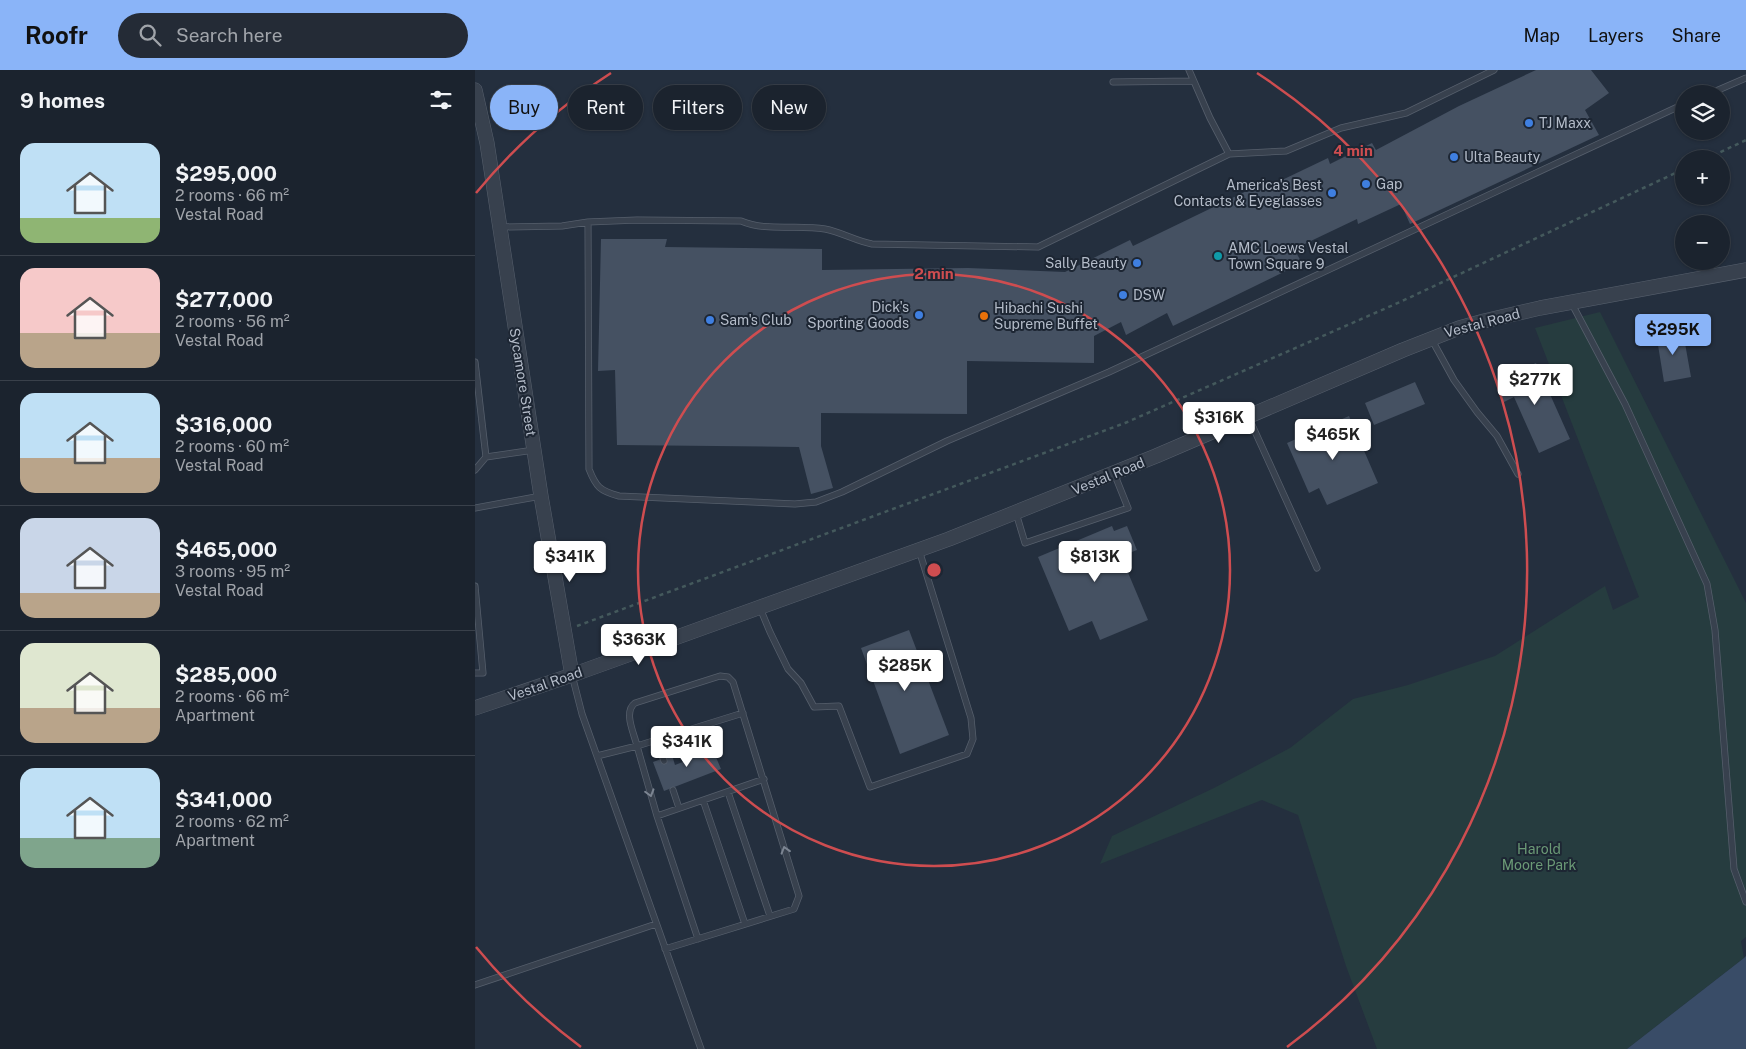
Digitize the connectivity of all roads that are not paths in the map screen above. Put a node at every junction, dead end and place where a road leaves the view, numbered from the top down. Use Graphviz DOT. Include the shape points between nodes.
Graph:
graph roads {
  1 [pos="1189,70"];
  2 [pos="1494,70"];
  3 [pos="1746,78"];
  4 [pos="1193,81"];
  5 [pos="1113,82"];
  6 [pos="1730,85"];
  7 [pos="475,90"];
  8 [pos="1675,108"];
  9 [pos="1229,154"];
  10 [pos="588,222"];
  11 [pos="499,227"];
  12 [pos="1746,270"];
  13 [pos="1571,302"];
  14 [pos="1431,338"];
  15 [pos="475,362"];
  16 [pos="1248,416"];
  17 [pos="534,450"];
  18 [pos="486,457"];
  19 [pos="475,470"];
  20 [pos="1114,473"];
  21 [pos="1519,474"];
  22 [pos="541,496"];
  23 [pos="475,508"];
  24 [pos="1016,513"];
  25 [pos="919,550"];
  26 [pos="1317,568"];
  27 [pos="475,586"];
  28 [pos="761,608"];
  29 [pos="477,637"];
  30 [pos="475,674"];
  31 [pos="572,675"];
  32 [pos="475,708"];
  33 [pos="743,712"];
  34 [pos="657,740"];
  35 [pos="637,746"];
  36 [pos="597,756"];
  37 [pos="663,761"];
  38 [pos="763,779"];
  39 [pos="673,790"];
  40 [pos="727,792"];
  41 [pos="703,800"];
  42 [pos="679,808"];
  43 [pos="657,816"];
  44 [pos="1746,902"];
  45 [pos="770,916"];
  46 [pos="656,924"];
  47 [pos="745,924"];
  48 [pos="698,939"];
  49 [pos="665,949"];
  50 [pos="475,985"];
  51 [pos="701,1049"];
  1 -- 4 [label="lane"];
  2 -- 9 [label="lane" via="1406,112 1341,128 1286,151"];
  3 -- 6 [label="lane"];
  4 -- 5 [label="lane"];
  4 -- 9 [label="lane"];
  7 -- 11 [label="street, Sycamore Street" via="487,142"];
  8 -- 10 [label="lane" via="1136,360 947,441 816,502 795,504 619,496 605,492 595,484 589,469"];
  9 -- 10 [label="lane" via="1038,247 873,244 826,229 753,226 741,220"];
  10 -- 11 [label="lane" via="562,226"];
  11 -- 17 [label="street, Sycamore Street"];
  12 -- 13 [label="street, Vestal Road"];
  13 -- 14 [label="street, Vestal Road" via="1484,321"];
  13 -- 44 [label="lane" via="1625,404 1707,584 1715,630 1734,869"];
  14 -- 16 [label="street, Vestal Road"];
  14 -- 21 [label="lane" via="1454,380 1497,436"];
  15 -- 18 [label="lane"];
  16 -- 20 [label="street, Vestal Road"];
  16 -- 26 [label="lane"];
  17 -- 18 [label="lane"];
  17 -- 22 [label="street, Sycamore Street"];
  18 -- 19 [label="lane"];
  20 -- 24 [label="street, Vestal Road"];
  20 -- 24 [label="lane" via="1128,508 1025,543"];
  22 -- 23 [label="lane"];
  22 -- 31 [label="street, Sycamore Street"];
  24 -- 25 [label="street, Vestal Road"];
  25 -- 28 [label="street, Vestal Road"];
  25 -- 28 [label="lane" via="971,718 973,739 967,754 870,787 839,706 814,707 801,683 788,669"];
  27 -- 29 [label="lane"];
  28 -- 31 [label="street, Vestal Road"];
  29 -- 30 [label="lane" via="483,673"];
  31 -- 32 [label="street, Vestal Road"];
  31 -- 36 [label="lane"];
  33 -- 34 [label="lane"];
  33 -- 35 [label="lane" via="733,682 729,677 720,676 635,703 628,714"];
  33 -- 38 [label="lane"];
  34 -- 35 [label="lane"];
  34 -- 37 [label="lane"];
  35 -- 36 [label="lane"];
  35 -- 43 [label="lane, one-way"];
  36 -- 46 [label="lane"];
  38 -- 40 [label="lane"];
  45 -- 38 [label="lane, one-way" via="794,909 799,896"];
  39 -- 42 [label="lane"];
  40 -- 41 [label="lane"];
  40 -- 45 [label="lane"];
  41 -- 42 [label="lane"];
  41 -- 47 [label="lane"];
  42 -- 43 [label="lane"];
  43 -- 48 [label="lane"];
  45 -- 47 [label="lane"];
  46 -- 49 [label="lane"];
  46 -- 50 [label="lane"];
  47 -- 48 [label="lane"];
  48 -- 49 [label="lane"];
  49 -- 51 [label="lane"];
}
